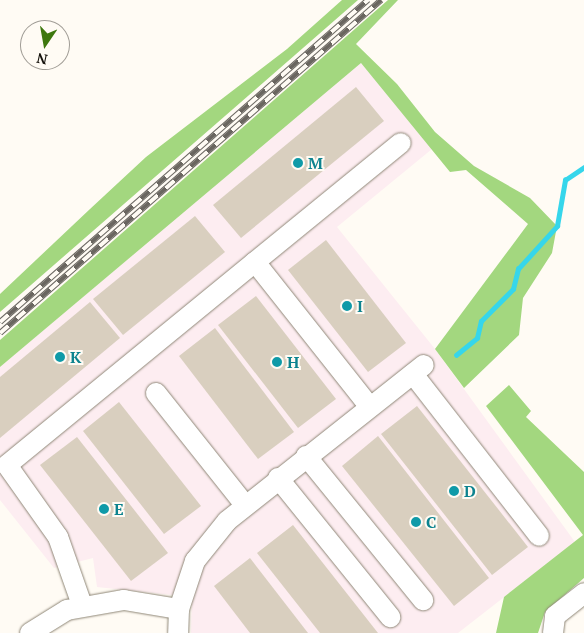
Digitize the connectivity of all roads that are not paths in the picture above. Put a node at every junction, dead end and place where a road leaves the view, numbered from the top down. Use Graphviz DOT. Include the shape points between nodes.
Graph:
graph roads {
  1 [pos="401,143"];
  2 [pos="255,262"];
  3 [pos="156,393"];
  4 [pos="369,406"];
  5 [pos="306,456"];
  6 [pos="278,478"];
  7 [pos="244,504"];
  8 [pos="540,536"];
  9 [pos="584,593"];
  10 [pos="422,600"];
  11 [pos="82,605"];
  12 [pos="179,609"];
  13 [pos="390,618"];
  14 [pos="30,633"];
  15 [pos="178,633"];
  16 [pos="553,633"];
  1 -- 2 [label="street"];
  2 -- 4 [label="street"];
  2 -- 11 [label="street" via="7,465 58,538"];
  3 -- 7 [label="street"];
  4 -- 5 [label="street"];
  4 -- 8 [label="street" via="418,370"];
  5 -- 6 [label="street"];
  5 -- 10 [label="street"];
  6 -- 7 [label="street"];
  6 -- 13 [label="street"];
  7 -- 12 [label="street" via="196,561"];
  9 -- 16 [label="street" via="555,616"];
  11 -- 12 [label="street" via="124,600"];
  11 -- 14 [label="street"];
  12 -- 15 [label="street"];
}
